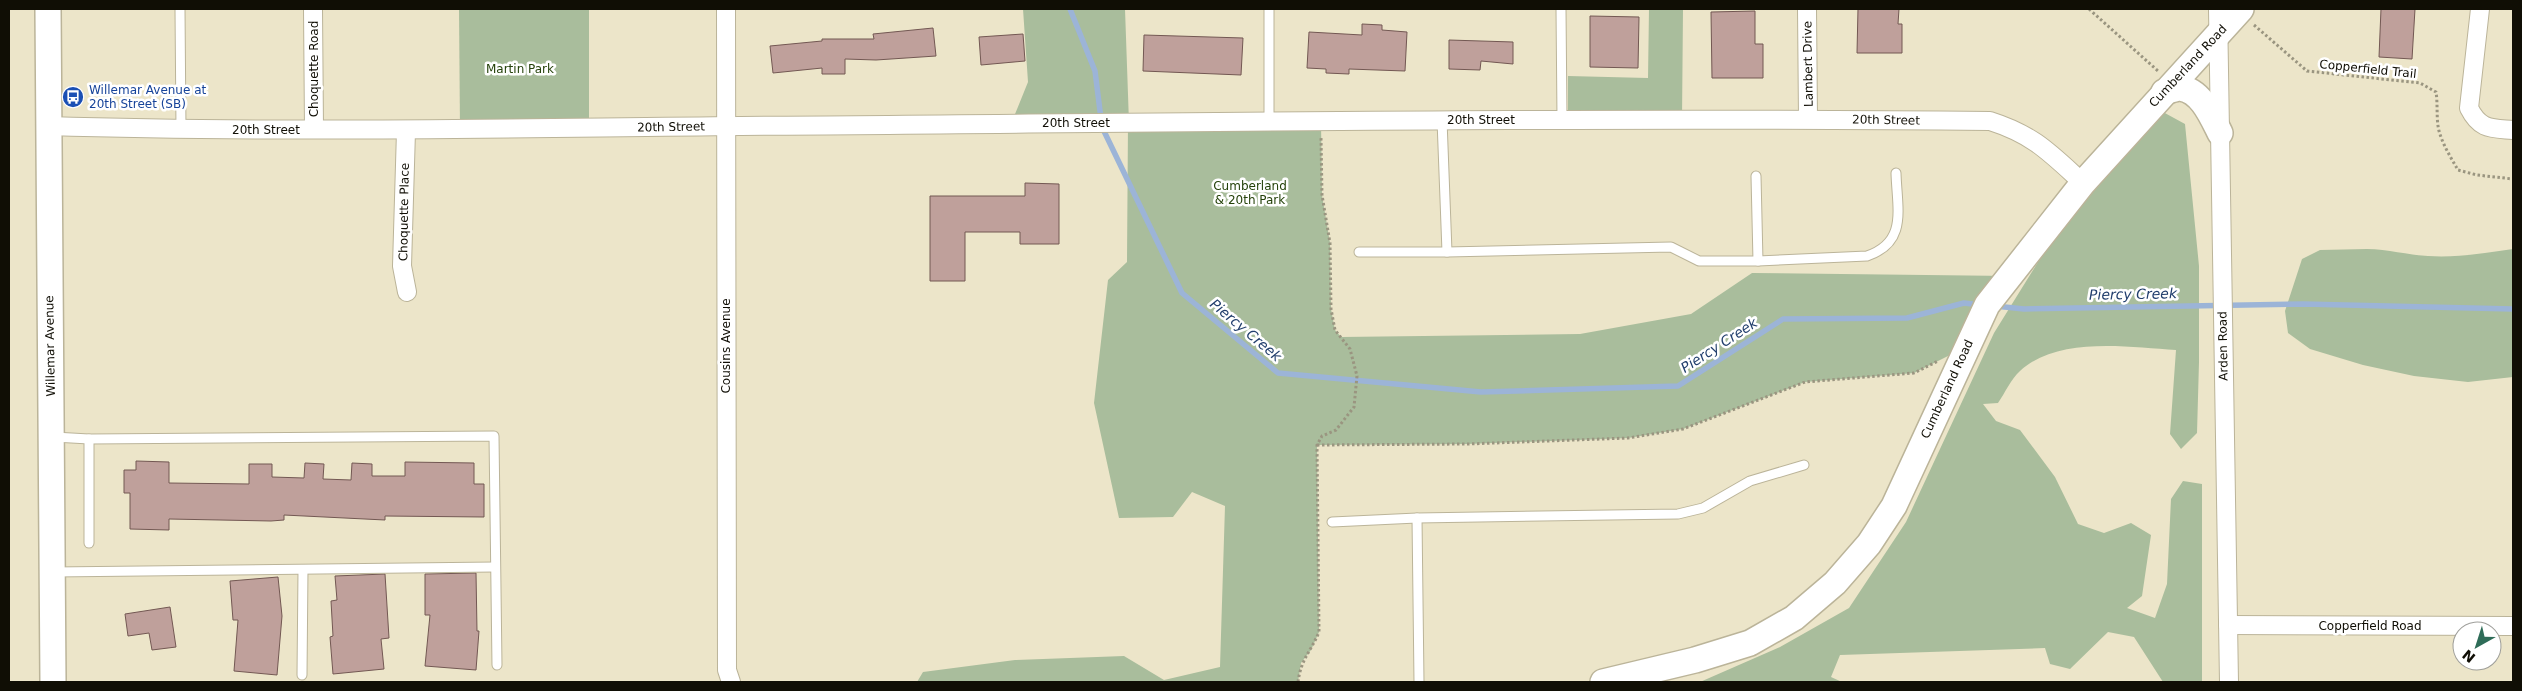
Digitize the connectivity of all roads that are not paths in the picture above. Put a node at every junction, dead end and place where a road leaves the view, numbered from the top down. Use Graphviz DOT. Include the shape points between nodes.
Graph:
graph roads {
  1 [pos="48,9"];
  2 [pos="180,9"];
  3 [pos="313,9"];
  4 [pos="726,9"];
  5 [pos="1269,9"];
  6 [pos="1561,9"];
  7 [pos="1807,9"];
  8 [pos="2480,9"];
  9 [pos="2229,15"];
  10 [pos="2168,87"];
  11 [pos="1808,119"];
  12 [pos="1442,120"];
  13 [pos="1562,120"];
  14 [pos="1269,122"];
  15 [pos="48,126"];
  16 [pos="726,126"];
  17 [pos="314,129"];
  18 [pos="181,130"];
  19 [pos="2513,130"];
  20 [pos="406,131"];
  21 [pos="2220,133"];
  22 [pos="1896,173"];
  23 [pos="1756,176"];
  24 [pos="2083,183"];
  25 [pos="1359,252"];
  26 [pos="1447,252"];
  27 [pos="1758,261"];
  28 [pos="407,292"];
  29 [pos="51,436"];
  30 [pos="89,439"];
  31 [pos="1804,465"];
  32 [pos="1417,518"];
  33 [pos="1332,522"];
  34 [pos="89,544"];
  35 [pos="495,567"];
  36 [pos="303,570"];
  37 [pos="52,572"];
  38 [pos="2228,625"];
  39 [pos="2513,626"];
  40 [pos="496,665"];
  41 [pos="302,675"];
  42 [pos="53,682"];
  43 [pos="731,682"];
  44 [pos="1419,682"];
  45 [pos="1603,682"];
  46 [pos="2229,682"];
  1 -- 15 [label="street, Willemar Avenue"];
  2 -- 18 [label="lane"];
  3 -- 17 [label="street, Choquette Road"];
  4 -- 16 [label="street, Cousins Avenue"];
  5 -- 14 [label="lane"];
  6 -- 13 [label="lane"];
  7 -- 11 [label="street, Lambert Drive"];
  8 -- 19 [label="street" via="2469,108 2476,122 2489,128"];
  9 -- 10 [label="street, Cumberland Road"];
  9 -- 21 [label="street, Arden Road"];
  10 -- 21 [label="street" via="2197,95"];
  10 -- 24 [label="street, Cumberland Road"];
  11 -- 13 [label="street, 20th Street"];
  11 -- 24 [label="street, 20th Street" via="1990,121 2016,129 2037,142"];
  12 -- 13 [label="street, 20th Street"];
  12 -- 14 [label="street, 20th Street"];
  12 -- 26 [label="lane"];
  14 -- 16 [label="street, 20th Street"];
  15 -- 18 [label="street, 20th Street"];
  15 -- 29 [label="street, Willemar Avenue"];
  16 -- 20 [label="street, 20th Street"];
  16 -- 43 [label="street, Cousins Avenue" via="727,670"];
  17 -- 18 [label="street, 20th Street"];
  17 -- 20 [label="street, 20th Street"];
  20 -- 28 [label="street, Choquette Place" via="402,266"];
  21 -- 38 [label="street, Arden Road"];
  22 -- 27 [label="lane" via="1897,230 1890,244 1881,251 1867,256"];
  23 -- 27 [label="lane"];
  24 -- 45 [label="street, Cumberland Road" via="1987,305 1894,506 1869,544 1835,583 1794,618 1750,643"];
  25 -- 26 [label="lane"];
  26 -- 27 [label="lane" via="1671,247 1698,261"];
  29 -- 30 [label="lane"];
  29 -- 37 [label="street, Willemar Avenue"];
  30 -- 34 [label="lane"];
  30 -- 35 [label="lane" via="494,436"];
  31 -- 32 [label="lane" via="1750,481 1702,508 1678,514"];
  32 -- 33 [label="lane"];
  32 -- 44 [label="lane"];
  35 -- 36 [label="lane"];
  35 -- 40 [label="lane"];
  36 -- 37 [label="lane"];
  36 -- 41 [label="lane"];
  37 -- 42 [label="street, Willemar Avenue"];
  38 -- 39 [label="street, Copperfield Road"];
  38 -- 46 [label="street, Arden Road"];
}
